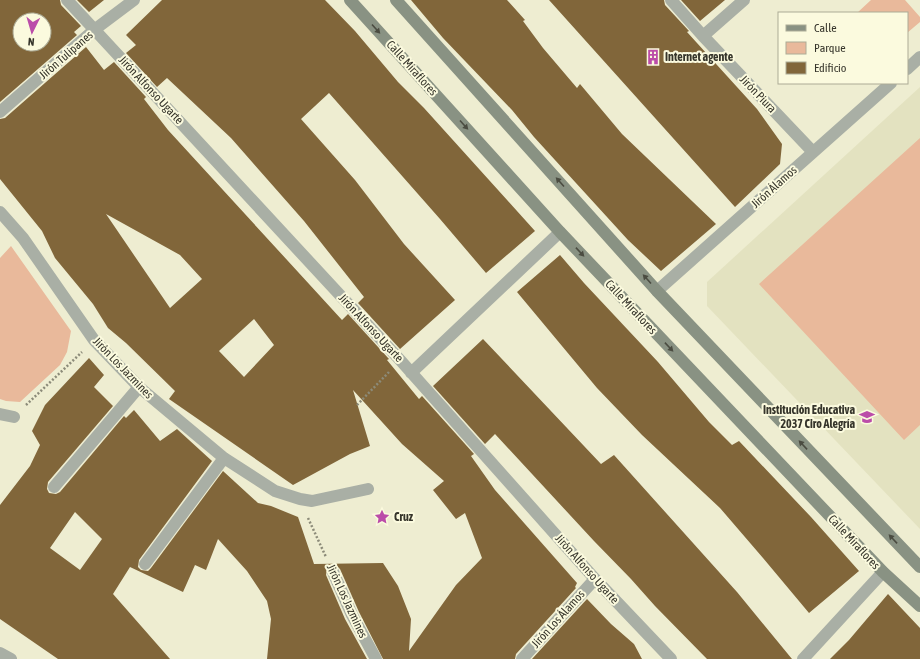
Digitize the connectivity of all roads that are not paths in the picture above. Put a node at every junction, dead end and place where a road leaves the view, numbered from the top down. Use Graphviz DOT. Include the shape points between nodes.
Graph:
graph roads {
  1 [pos="67,0"];
  2 [pos="134,0"];
  3 [pos="350,0"];
  4 [pos="396,0"];
  5 [pos="671,0"];
  6 [pos="744,0"];
  7 [pos="94,30"];
  8 [pos="703,36"];
  9 [pos="920,58"];
  10 [pos="908,68"];
  11 [pos="890,84"];
  12 [pos="0,112"];
  13 [pos="813,152"];
  14 [pos="0,212"];
  15 [pos="560,232"];
  16 [pos="657,291"];
  17 [pos="412,373"];
  18 [pos="139,387"];
  19 [pos="0,414"];
  20 [pos="14,416"];
  21 [pos="224,458"];
  22 [pos="54,487"];
  23 [pos="368,489"];
  24 [pos="145,564"];
  25 [pos="920,567"];
  26 [pos="333,572"];
  27 [pos="883,572"];
  28 [pos="595,579"];
  29 [pos="920,606"];
  30 [pos="0,653"];
  31 [pos="11,659"];
  32 [pos="376,659"];
  33 [pos="522,659"];
  34 [pos="671,659"];
  35 [pos="803,659"];
  1 -- 7 [label="street, Jirón Alfonso Ugarte"];
  2 -- 7 [label="street, Jirón Tulipanes"];
  3 -- 15 [label="street, Calle Miraflores, one-way"];
  16 -- 4 [label="street, one-way"];
  5 -- 8 [label="street, Jirón Piura"];
  6 -- 8 [label="street"];
  7 -- 12 [label="street, Jirón Tulipanes"];
  7 -- 17 [label="street, Jirón Alfonso Ugarte"];
  8 -- 13 [label="street, Jirón Piura"];
  9 -- 10 [label="street"];
  11 -- 13 [label="street, Jirón Álamos"];
  13 -- 16 [label="street, Jirón Álamos"];
  14 -- 18 [label="street, Jirón Los Jazmines" via="23,238 94,340"];
  15 -- 17 [label="street"];
  15 -- 27 [label="street, Calle Miraflores, one-way"];
  25 -- 16 [label="street, one-way"];
  17 -- 28 [label="street, Jirón Alfonso Ugarte"];
  18 -- 21 [label="street, Jirón Los Jazmines"];
  18 -- 22 [label="street"];
  19 -- 20 [label="street"];
  21 -- 23 [label="street, Jirón Los Jazmines" via="275,491 300,499 312,501"];
  21 -- 24 [label="street"];
  26 -- 32 [label="street, Jirón Los Jazmines" via="352,615"];
  27 -- 29 [label="street, Calle Miraflores"];
  27 -- 35 [label="street"];
  28 -- 33 [label="street, Jirón Los Álamos"];
  28 -- 34 [label="street, Jirón Alfonso Ugarte"];
  30 -- 31 [label="street"];
}
